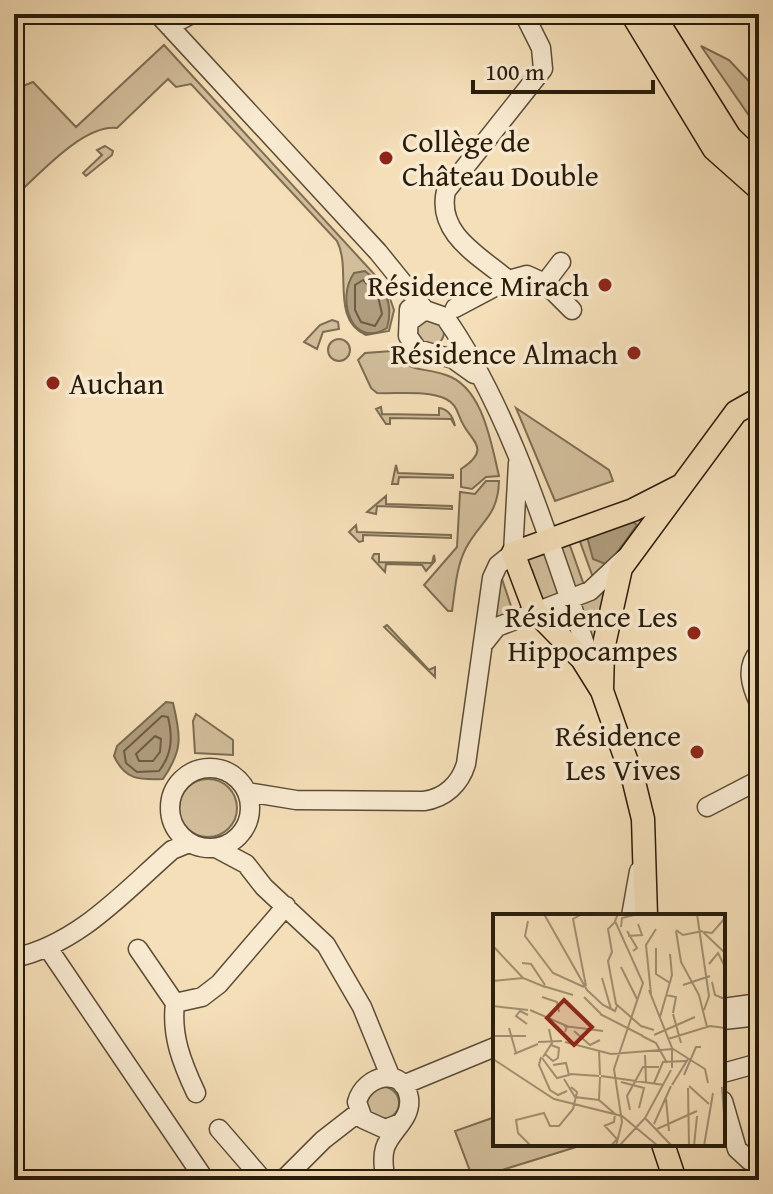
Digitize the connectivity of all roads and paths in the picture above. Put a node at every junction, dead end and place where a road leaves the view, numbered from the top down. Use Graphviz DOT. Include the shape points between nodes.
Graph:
graph roads {
  1 [pos="192,14"];
  2 [pos="524,14"];
  3 [pos="632,14"];
  4 [pos="653,14"];
  5 [pos="163,20"];
  6 [pos="759,165"];
  7 [pos="759,189"];
  8 [pos="561,262"];
  9 [pos="508,280"];
  10 [pos="545,283"];
  11 [pos="572,310"];
  12 [pos="438,317"];
  13 [pos="433,353"];
  14 [pos="483,382"];
  15 [pos="759,399"];
  16 [pos="759,415"];
  17 [pos="719,439"];
  18 [pos="518,463"];
  19 [pos="680,486"];
  20 [pos="549,541"];
  21 [pos="513,553"];
  22 [pos="627,556"];
  23 [pos="569,599"];
  24 [pos="535,611"];
  25 [pos="484,645"];
  26 [pos="759,652"];
  27 [pos="749,684"];
  28 [pos="731,689"];
  29 [pos="602,691"];
  30 [pos="759,703"];
  31 [pos="759,780"];
  32 [pos="247,792"];
  33 [pos="296,800"];
  34 [pos="707,807"];
  35 [pos="171,820"];
  36 [pos="246,825"];
  37 [pos="645,837"];
  38 [pos="189,843"];
  39 [pos="216,848"];
  40 [pos="246,864"];
  41 [pos="286,906"];
  42 [pos="631,914"];
  43 [pos="646,914"];
  44 [pos="48,948"];
  45 [pos="14,949"];
  46 [pos="138,949"];
  47 [pos="14,958"];
  48 [pos="759,992"];
  49 [pos="725,996"];
  50 [pos="175,1003"];
  51 [pos="759,1003"];
  52 [pos="725,1008"];
  53 [pos="759,1016"];
  54 [pos="725,1020"];
  55 [pos="493,1048"];
  56 [pos="759,1063"];
  57 [pos="725,1072"];
  58 [pos="400,1084"];
  59 [pos="196,1093"];
  60 [pos="725,1108"];
  61 [pos="359,1112"];
  62 [pos="401,1123"];
  63 [pos="376,1128"];
  64 [pos="219,1129"];
  65 [pos="658,1146"];
  66 [pos="659,1146"];
  67 [pos="385,1148"];
  68 [pos="759,1160"];
  69 [pos="205,1180"];
  70 [pos="263,1180"];
  71 [pos="283,1180"];
  72 [pos="386,1180"];
  73 [pos="665,1180"];
  74 [pos="675,1180"];
  1 -- 5 [label="street"];
  2 -- 9 [label="street" via="541,48 543,69 446,191 443,202 451,232"];
  3 -- 7 [label="main road" via="714,149"];
  4 -- 6 [label="main road" via="730,137"];
  5 -- 12 [label="street"];
  8 -- 10 [label="street"];
  9 -- 10 [label="street" via="527,275"];
  9 -- 12 [label="street"];
  10 -- 11 [label="street"];
  12 -- 13 [label="street" via="447,343"];
  12 -- 13 [label="street" via="411,343"];
  12 -- 14 [label="street"];
  13 -- 14 [label="street" via="459,363"];
  14 -- 18 [label="street"];
  15 -- 17 [label="main road" via="736,412"];
  16 -- 17 [label="main road"];
  17 -- 19 [label="main road"];
  18 -- 20 [label="street"];
  18 -- 21 [label="street"];
  19 -- 20 [label="main road" via="643,506"];
  19 -- 22 [label="main road"];
  20 -- 21 [label="main road"];
  20 -- 23 [label="street"];
  21 -- 24 [label="main road"];
  21 -- 25 [label="street" via="492,578"];
  22 -- 23 [label="street" via="590,591"];
  22 -- 29 [label="main road" via="607,628"];
  23 -- 24 [label="street"];
  23 -- 29 [label="street"];
  24 -- 25 [label="street" via="497,627"];
  24 -- 29 [label="main road" via="582,659"];
  25 -- 33 [label="street" via="466,764 450,789 424,801"];
  26 -- 27 [label="street"];
  27 -- 28 [label="street"];
  27 -- 30 [label="street"];
  29 -- 37 [label="main road" via="634,782"];
  31 -- 34 [label="street"];
  32 -- 33 [label="street"];
  32 -- 35 [label="street" via="229,772 196,770 174,789"];
  32 -- 36 [label="street"];
  33 -- 36 [label="street"];
  35 -- 38 [label="street"];
  35 -- 45 [label="street" via="163,841 105,897 61,930"];
  36 -- 39 [label="street"];
  36 -- 40 [label="street"];
  37 -- 42 [label="street"];
  37 -- 43 [label="main road"];
  38 -- 39 [label="street"];
  38 -- 44 [label="street" via="172,850 87,925"];
  39 -- 40 [label="street"];
  40 -- 41 [label="street"];
  41 -- 50 [label="street" via="219,984 202,997"];
  41 -- 58 [label="street" via="326,945 362,1007 380,1057"];
  44 -- 47 [label="street"];
  44 -- 69 [label="street"];
  46 -- 50 [label="street"];
  48 -- 49 [label="street"];
  50 -- 59 [label="street" via="172,1027"];
  51 -- 52 [label="street"];
  53 -- 54 [label="street"];
  55 -- 58 [label="street"];
  56 -- 57 [label="street"];
  58 -- 61 [label="street" via="360,1091"];
  58 -- 62 [label="street"];
  60 -- 68 [label="street" via="737,1149 750,1161"];
  61 -- 63 [label="street"];
  61 -- 71 [label="street"];
  62 -- 63 [label="street"];
  62 -- 67 [label="street"];
  63 -- 67 [label="street"];
  64 -- 70 [label="street"];
  65 -- 73 [label="main road"];
  66 -- 74 [label="main road"];
  67 -- 72 [label="street"];
}
